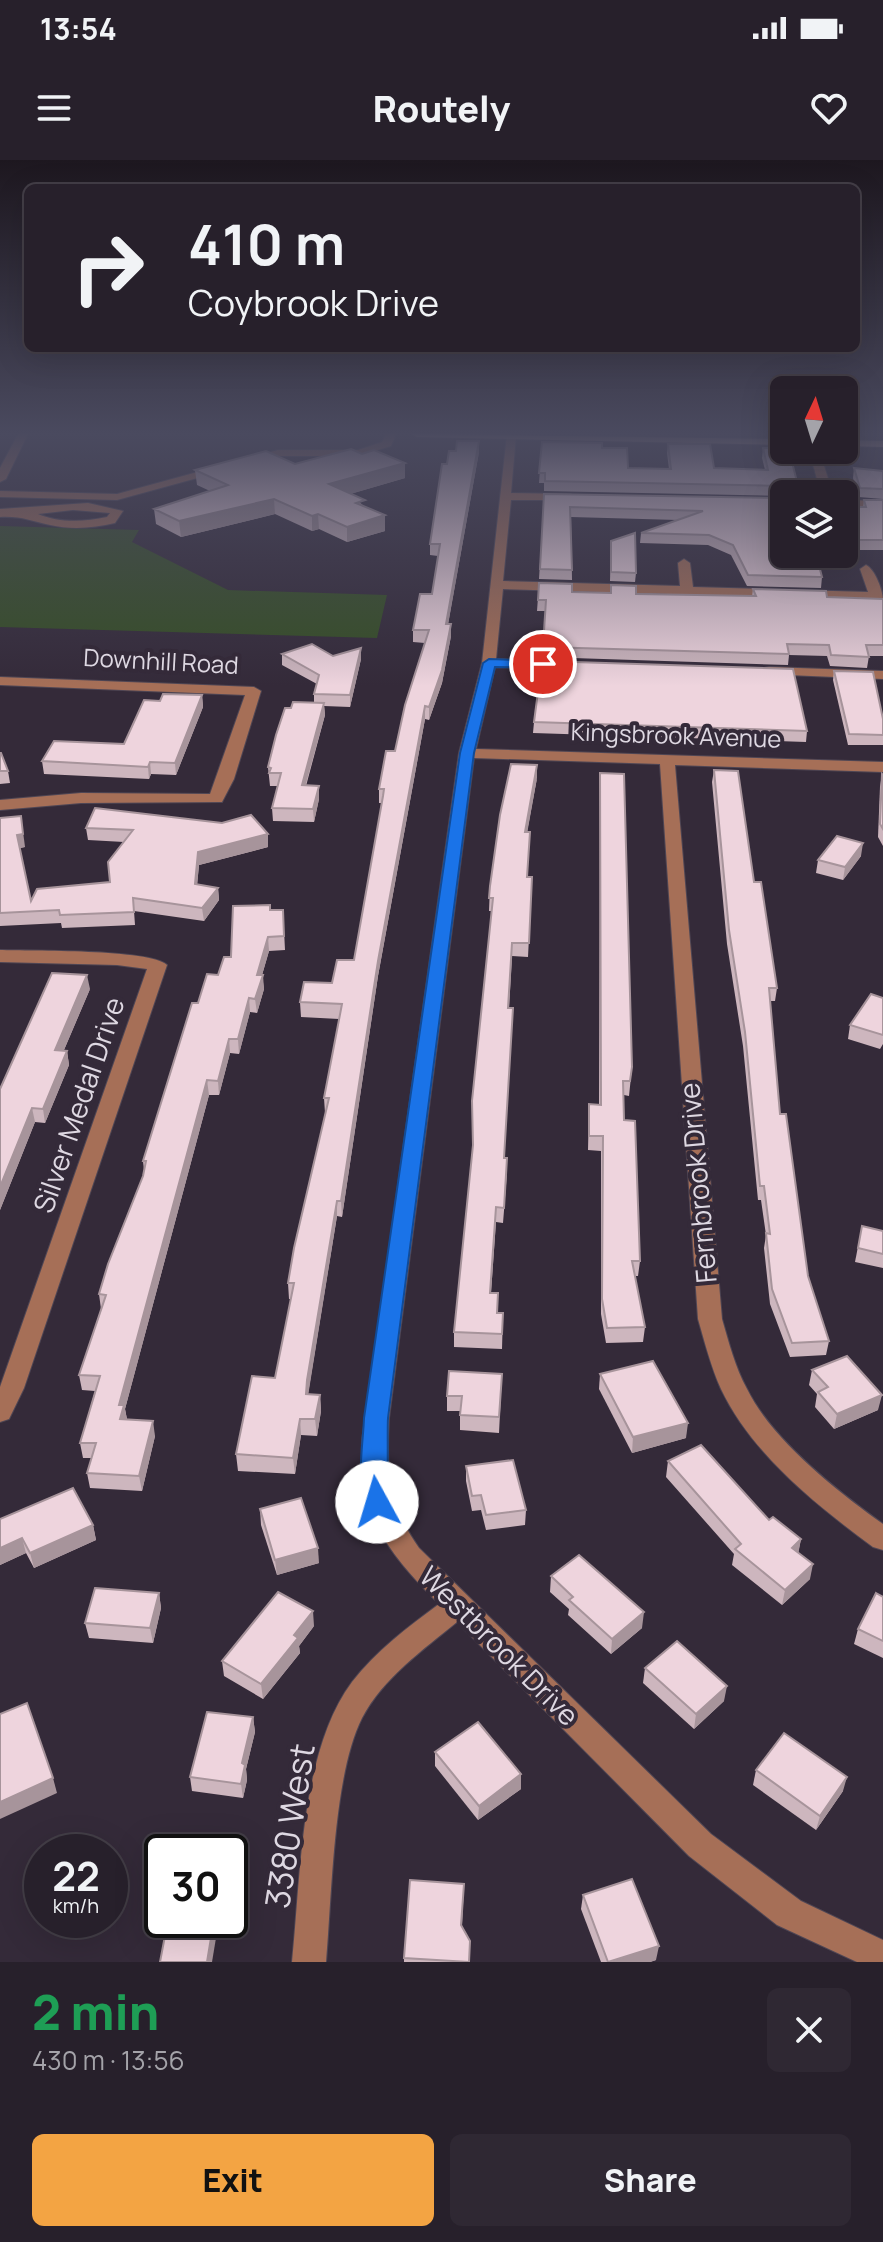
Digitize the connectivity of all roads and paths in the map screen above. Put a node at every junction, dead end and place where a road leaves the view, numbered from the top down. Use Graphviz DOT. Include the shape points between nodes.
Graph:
graph roads {
  1 [pos="35,518"];
  2 [pos="112,518"];
  3 [pos="504,518"];
  4 [pos="684,563"];
  5 [pos="866,569"];
  6 [pos="496,585"];
  7 [pos="687,590"];
  8 [pos="879,596"];
  9 [pos="489,663"];
  10 [pos="574,665"];
  11 [pos="760,671"];
  12 [pos="883,675"];
  13 [pos="0,681"];
  14 [pos="467,753"];
  15 [pos="667,760"];
  16 [pos="883,767"];
  17 [pos="0,805"];
  18 [pos="0,956"];
  19 [pos="0,1412"];
  20 [pos="883,1539"];
  21 [pos="458,1605"];
  22 [pos="883,1957"];
  23 [pos="309,1962"];
  1 -- 2 [label="street" via="101,523"];
  3 -- 6 [label="street, Westbrook Drive"];
  4 -- 7 [label="street"];
  5 -- 8 [label="street"];
  6 -- 7 [label="street"];
  6 -- 9 [label="street, Westbrook Drive"];
  7 -- 8 [label="street"];
  9 -- 10 [label="street"];
  9 -- 14 [label="street, Westbrook Drive"];
  11 -- 12 [label="street"];
  13 -- 17 [label="street, Downhill Road" via="254,691 216,799 81,798"];
  14 -- 15 [label="street, Kingsbrook Avenue"];
  14 -- 21 [label="street, Westbrook Drive" via="376,1418 373,1472 377,1502 392,1532"];
  15 -- 16 [label="street, Kingsbrook Avenue"];
  15 -- 20 [label="street, Fernbrook Drive" via="710,1319 745,1410 831,1503"];
  18 -- 19 [label="street, Silver Medal Drive" via="158,965"];
  21 -- 22 [label="street, Westbrook Drive" via="700,1845 789,1913"];
  21 -- 23 [label="street, 3380 West" via="399,1652 351,1708 333,1762"];
}
